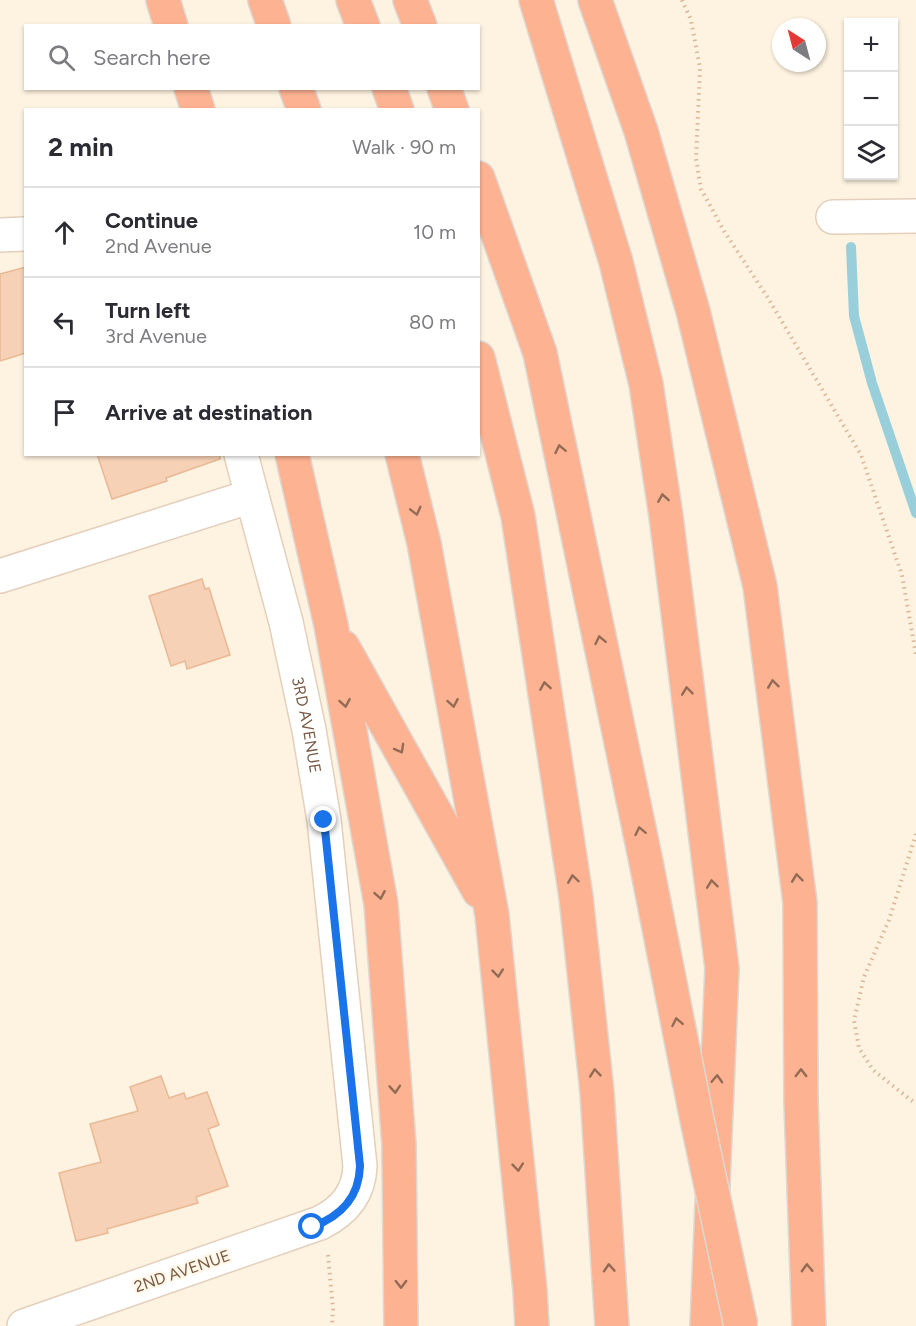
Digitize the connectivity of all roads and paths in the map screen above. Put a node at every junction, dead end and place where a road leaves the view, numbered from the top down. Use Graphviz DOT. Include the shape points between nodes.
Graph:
graph roads {
  1 [pos="163,0"];
  2 [pos="265,0"];
  3 [pos="353,0"];
  4 [pos="410,0"];
  5 [pos="536,0"];
  6 [pos="595,0"];
  7 [pos="682,0"];
  8 [pos="170,24"];
  9 [pos="273,24"];
  10 [pos="362,24"];
  11 [pos="419,24"];
  12 [pos="192,90"];
  13 [pos="297,90"];
  14 [pos="390,90"];
  15 [pos="445,90"];
  16 [pos="197,108"];
  17 [pos="303,108"];
  18 [pos="396,108"];
  19 [pos="451,108"];
  20 [pos="480,184"];
  21 [pos="916,216"];
  22 [pos="832,217"];
  23 [pos="24,234"];
  24 [pos="0,235"];
  25 [pos="480,366"];
  26 [pos="242,456"];
  27 [pos="292,456"];
  28 [pos="402,456"];
  29 [pos="252,496"];
  30 [pos="0,576"];
  31 [pos="331,625"];
  32 [pos="916,655"];
  33 [pos="916,834"];
  34 [pos="492,915"];
  35 [pos="916,1104"];
  36 [pos="338,1212"];
  37 [pos="328,1248"];
  38 [pos="24,1326"];
  39 [pos="332,1326"];
  40 [pos="401,1326"];
  41 [pos="532,1326"];
  42 [pos="612,1326"];
  43 [pos="707,1326"];
  44 [pos="741,1326"];
  45 [pos="809,1326"];
  1 -- 8 [label="highway"];
  2 -- 9 [label="highway"];
  3 -- 10 [label="highway"];
  4 -- 11 [label="highway"];
  43 -- 5 [label="highway, one-way" via="722,968 666,516 646,384 616,262"];
  45 -- 6 [label="highway, one-way" via="801,1102 800,903 760,586 693,311 641,131"];
  7 -- 32 [label="path" via="700,68 696,159 701,189 861,455 902,575"];
  12 -- 16 [label="highway"];
  13 -- 17 [label="highway"];
  14 -- 18 [label="highway"];
  15 -- 19 [label="highway"];
  44 -- 20 [label="highway, one-way, bridge" via="540,353"];
  21 -- 22 [label="street"];
  23 -- 24 [label="street"];
  42 -- 25 [label="highway, one-way" via="597,1092 576,897 518,516"];
  26 -- 29 [label="street, 3RD AVENUE"];
  27 -- 31 [label="highway"];
  28 -- 34 [label="highway, one-way" via="424,543"];
  29 -- 30 [label="street"];
  29 -- 36 [label="street, 3RD AVENUE" via="286,622 324,820 360,1166 356,1190"];
  31 -- 34 [label="highway, one-way"];
  31 -- 40 [label="highway, one-way" via="381,904 399,1145"];
  33 -- 35 [label="path" via="890,920 864,977 854,1020 859,1048 873,1070"];
  34 -- 41 [label="highway, one-way"];
  36 -- 38 [label="street, 2ND AVENUE" via="312,1227"];
  37 -- 39 [label="path"];
}
